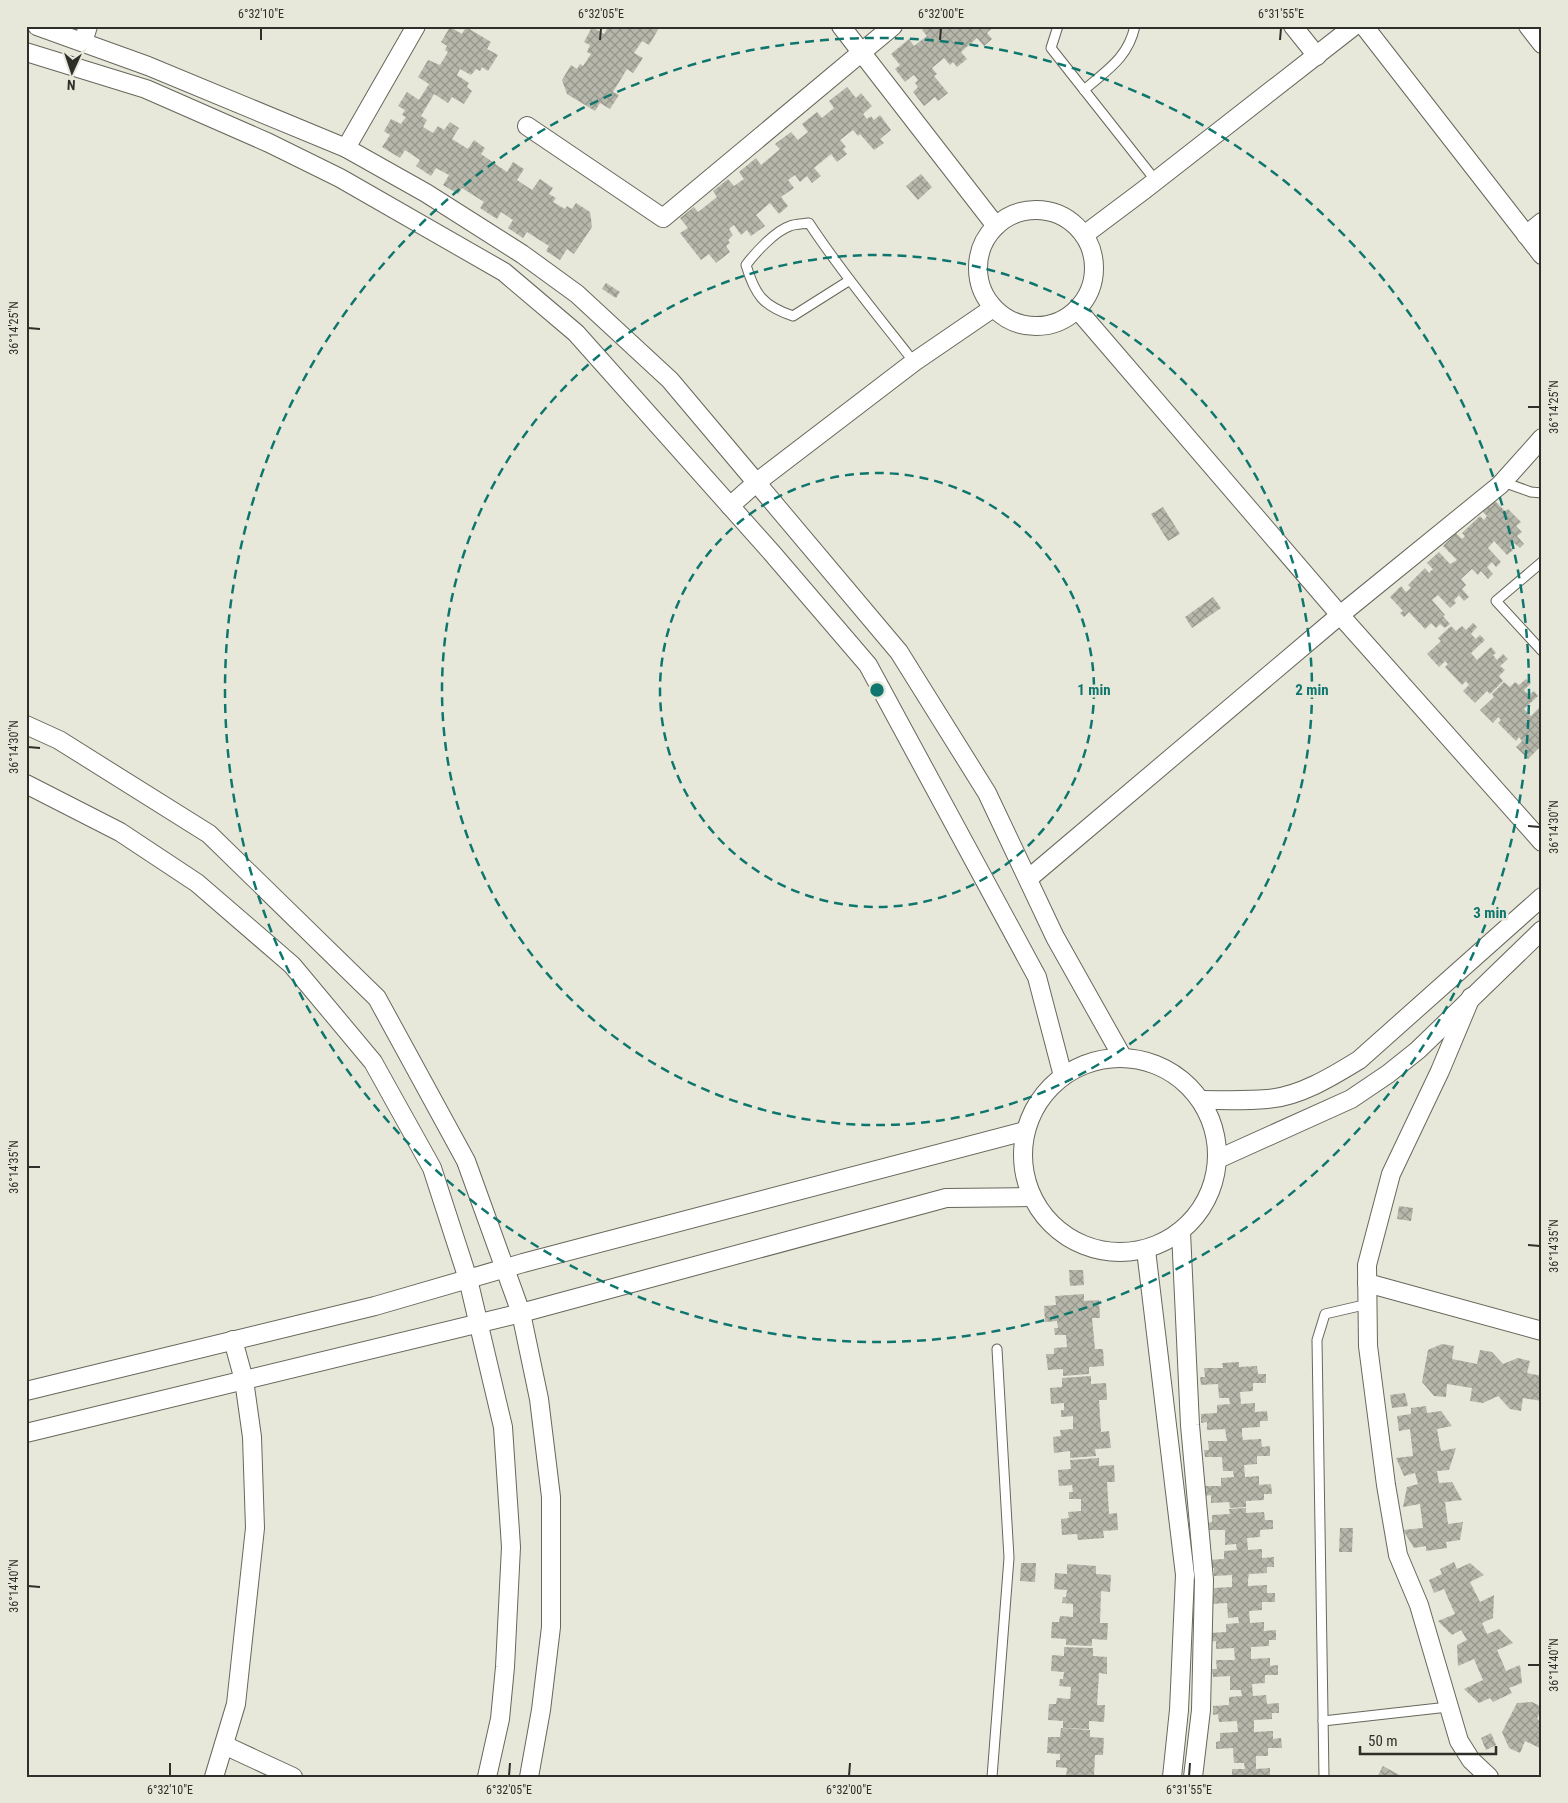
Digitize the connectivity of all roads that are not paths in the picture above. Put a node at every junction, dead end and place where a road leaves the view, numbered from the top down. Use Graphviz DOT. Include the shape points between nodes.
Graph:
graph roads {
  1 [pos="37,26"];
  2 [pos="416,26"];
  3 [pos="841,26"];
  4 [pos="893,26"];
  5 [pos="1058,26"];
  6 [pos="1135,26"];
  7 [pos="1293,26"];
  8 [pos="1354,26"];
  9 [pos="1364,26"];
  10 [pos="1528,26"];
  11 [pos="62,31"];
  12 [pos="86,34"];
  13 [pos="1542,44"];
  14 [pos="26,52"];
  15 [pos="861,52"];
  16 [pos="1317,56"];
  17 [pos="1084,90"];
  18 [pos="527,126"];
  19 [pos="346,148"];
  20 [pos="1156,180"];
  21 [pos="1542,222"];
  22 [pos="996,226"];
  23 [pos="1084,235"];
  24 [pos="1526,235"];
  25 [pos="1542,254"];
  26 [pos="850,280"];
  27 [pos="993,308"];
  28 [pos="1077,309"];
  29 [pos="914,362"];
  30 [pos="1542,438"];
  31 [pos="757,482"];
  32 [pos="1503,482"];
  33 [pos="1542,493"];
  34 [pos="730,506"];
  35 [pos="1542,562"];
  36 [pos="1340,615"];
  37 [pos="1542,650"];
  38 [pos="26,725"];
  39 [pos="26,784"];
  40 [pos="1542,842"];
  41 [pos="1028,879"];
  42 [pos="1542,897"];
  43 [pos="1542,930"];
  44 [pos="1471,997"];
  45 [pos="1123,1058"];
  46 [pos="1063,1076"];
  47 [pos="1201,1100"];
  48 [pos="1025,1131"];
  49 [pos="1218,1159"];
  50 [pos="1031,1197"];
  51 [pos="1181,1232"];
  52 [pos="1146,1250"];
  53 [pos="505,1268"];
  54 [pos="468,1279"];
  55 [pos="1367,1283"];
  56 [pos="1368,1304"];
  57 [pos="521,1313"];
  58 [pos="479,1323"];
  59 [pos="1542,1331"];
  60 [pos="233,1340"];
  61 [pos="997,1349"];
  62 [pos="244,1380"];
  63 [pos="26,1391"];
  64 [pos="26,1433"];
  65 [pos="1448,1707"];
  66 [pos="1324,1721"];
  67 [pos="224,1745"];
  68 [pos="1484,1775"];
  69 [pos="214,1777"];
  70 [pos="293,1777"];
  71 [pos="487,1777"];
  72 [pos="529,1777"];
  73 [pos="992,1777"];
  74 [pos="1172,1777"];
  75 [pos="1193,1777"];
  76 [pos="1324,1777"];
  1 -- 11 [label="street"];
  2 -- 19 [label="street"];
  3 -- 15 [label="street"];
  4 -- 15 [label="street"];
  5 -- 17 [label="lane" via="1051,48"];
  6 -- 17 [label="lane" via="1128,48 1117,62"];
  7 -- 16 [label="street"];
  8 -- 16 [label="street"];
  9 -- 24 [label="street"];
  10 -- 13 [label="street"];
  11 -- 12 [label="street"];
  12 -- 19 [label="street" via="148,66"];
  14 -- 34 [label="street" via="146,89 269,143 340,178 504,272 576,334"];
  15 -- 18 [label="street" via="664,218"];
  15 -- 22 [label="street"];
  16 -- 20 [label="street"];
  17 -- 20 [label="lane"];
  19 -- 31 [label="street" via="426,193 522,254 577,294 670,380"];
  20 -- 23 [label="street"];
  21 -- 24 [label="street"];
  22 -- 23 [label="street" via="1021,212 1039,210 1058,214"];
  22 -- 27 [label="street" via="980,250 977,270 981,289"];
  23 -- 28 [label="street" via="1093,255 1094,274 1089,292"];
  24 -- 25 [label="street"];
  26 -- 26 [label="lane" via="793,316 764,301 752,285 746,265 772,237 789,226 809,223"];
  26 -- 29 [label="lane"];
  27 -- 28 [label="street" via="1006,319 1025,326 1045,326 1064,320"];
  27 -- 29 [label="street"];
  28 -- 36 [label="street"];
  29 -- 31 [label="street"];
  30 -- 32 [label="street"];
  31 -- 34 [label="street"];
  31 -- 41 [label="street" via="899,652 987,793"];
  32 -- 33 [label="lane"];
  32 -- 36 [label="street"];
  34 -- 46 [label="street" via="868,665 1037,977"];
  35 -- 37 [label="lane" via="1496,602"];
  36 -- 40 [label="street"];
  36 -- 41 [label="street"];
  38 -- 53 [label="street" via="59,740 209,834 378,998 466,1162"];
  39 -- 54 [label="street" via="120,832 197,883 292,964 373,1062 432,1168"];
  41 -- 45 [label="street" via="1055,937"];
  42 -- 47 [label="street" via="1359,1060 1329,1079 1269,1099"];
  43 -- 44 [label="street"];
  44 -- 49 [label="street" via="1418,1050 1351,1099"];
  44 -- 55 [label="street" via="1440,1071 1390,1174 1367,1265"];
  45 -- 46 [label="street" via="1091,1062"];
  45 -- 47 [label="street" via="1154,1063 1180,1078"];
  46 -- 48 [label="street" via="1039,1100"];
  47 -- 49 [label="street" via="1214,1128"];
  48 -- 50 [label="street" via="1022,1164"];
  48 -- 53 [label="street"];
  49 -- 51 [label="street" via="1213,1186 1201,1212"];
  50 -- 52 [label="street" via="1050,1225 1079,1245 1112,1253"];
  50 -- 57 [label="street" via="946,1198"];
  51 -- 52 [label="street"];
  51 -- 75 [label="street" via="1190,1425 1204,1580 1200,1710"];
  52 -- 74 [label="street" via="1185,1575 1179,1710"];
  53 -- 54 [label="street"];
  53 -- 57 [label="street"];
  54 -- 58 [label="street"];
  54 -- 60 [label="street" via="375,1306"];
  55 -- 56 [label="street"];
  55 -- 59 [label="street"];
  56 -- 65 [label="street" via="1368,1346 1398,1555 1419,1605"];
  56 -- 66 [label="lane" via="1326,1314 1316,1340"];
  57 -- 58 [label="street"];
  57 -- 72 [label="street" via="539,1399 551,1497 552,1627"];
  58 -- 62 [label="street"];
  58 -- 71 [label="street" via="504,1427 511,1547 500,1719"];
  60 -- 62 [label="street"];
  60 -- 63 [label="street"];
  61 -- 73 [label="lane" via="1009,1558"];
  62 -- 64 [label="street"];
  62 -- 67 [label="street" via="252,1436 255,1528 236,1704"];
  65 -- 66 [label="lane"];
  65 -- 68 [label="street" via="1459,1741"];
  66 -- 76 [label="lane"];
  67 -- 69 [label="street"];
  67 -- 70 [label="street"];
}
